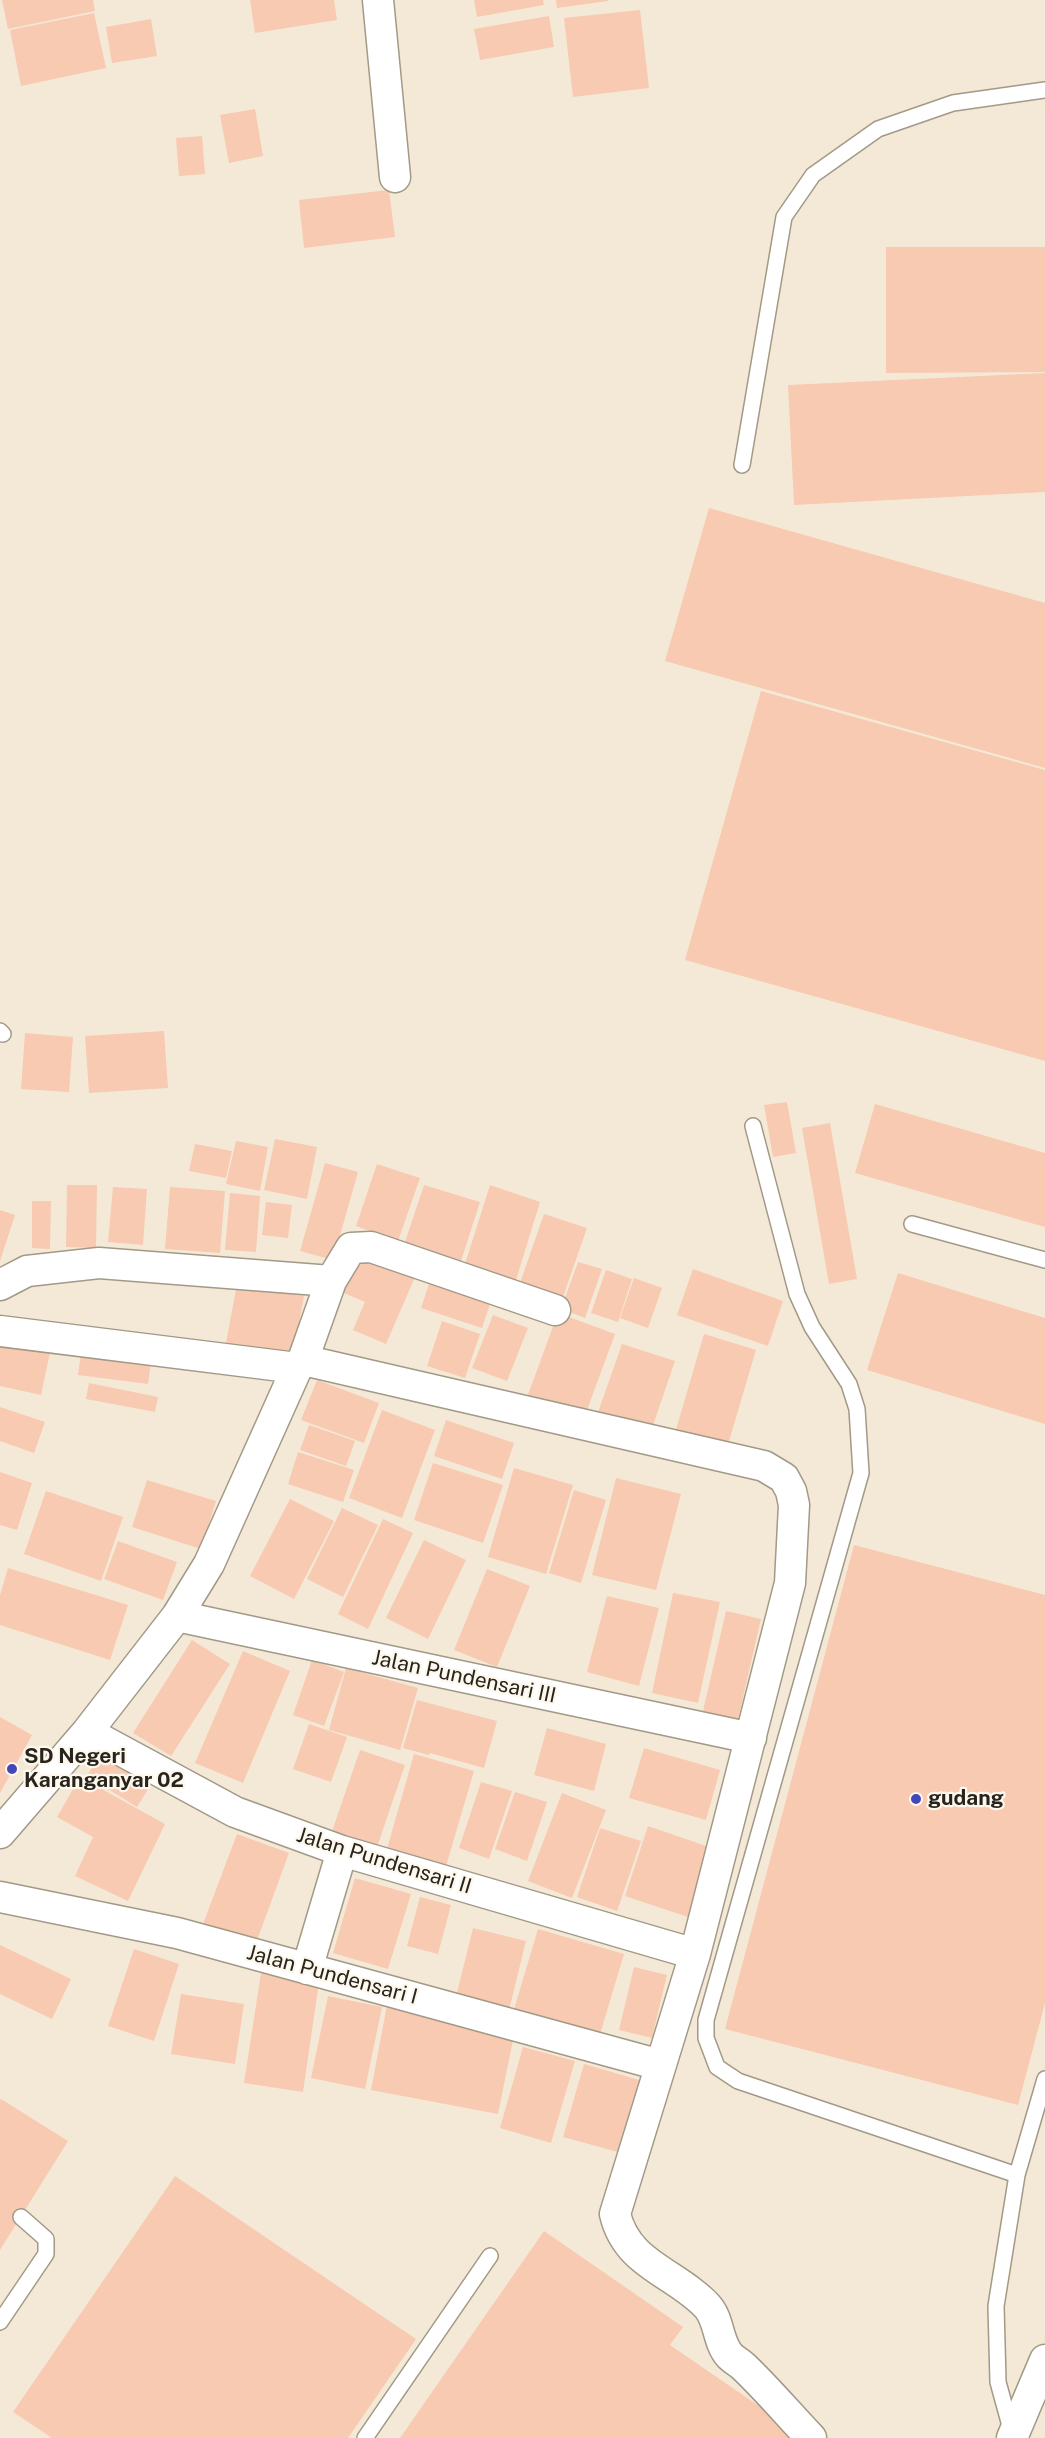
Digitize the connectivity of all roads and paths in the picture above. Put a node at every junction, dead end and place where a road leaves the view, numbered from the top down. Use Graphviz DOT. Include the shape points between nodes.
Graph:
graph roads {
  1 [pos="378,0"];
  2 [pos="1045,90"];
  3 [pos="395,177"];
  4 [pos="741,465"];
  5 [pos="753,1126"];
  6 [pos="912,1224"];
  7 [pos="1045,1260"];
  8 [pos="331,1281"];
  9 [pos="0,1285"];
  10 [pos="555,1310"];
  11 [pos="0,1330"];
  12 [pos="300,1364"];
  13 [pos="177,1616"];
  14 [pos="87,1732"];
  15 [pos="751,1738"];
  16 [pos="0,1833"];
  17 [pos="342,1851"];
  18 [pos="0,1897"];
  19 [pos="695,1954"];
  20 [pos="307,1969"];
  21 [pos="660,2065"];
  22 [pos="1045,2079"];
  23 [pos="1017,2175"];
  24 [pos="21,2217"];
  25 [pos="490,2256"];
  26 [pos="0,2322"];
  27 [pos="1045,2360"];
  28 [pos="1013,2437"];
  29 [pos="365,2438"];
  30 [pos="811,2438"];
  1 -- 3 [label="street"];
  2 -- 4 [label="lane" via="953,103 878,129 813,175 784,217"];
  5 -- 23 [label="lane" via="797,1294 849,1384 857,1409 861,1473 706,2020 706,2038 717,2067 738,2081"];
  6 -- 7 [label="lane"];
  8 -- 9 [label="street" via="99,1263 27,1271"];
  8 -- 10 [label="street" via="346,1253 363,1246"];
  8 -- 12 [label="street"];
  11 -- 12 [label="street"];
  12 -- 13 [label="street" via="209,1564"];
  12 -- 15 [label="street" via="764,1466 784,1478 794,1505 790,1583"];
  13 -- 14 [label="street"];
  13 -- 15 [label="street, Jalan Pundensari III"];
  14 -- 16 [label="street"];
  14 -- 17 [label="street, Jalan Pundensari II" via="235,1812"];
  15 -- 19 [label="street"];
  17 -- 19 [label="street, Jalan Pundensari II"];
  17 -- 20 [label="street"];
  18 -- 20 [label="street, Jalan Pundensari I" via="177,1933"];
  19 -- 21 [label="street"];
  20 -- 21 [label="street, Jalan Pundensari I"];
  21 -- 30 [label="street" via="615,2214 618,2227 640,2258 696,2294 716,2318 729,2355"];
  22 -- 23 [label="lane"];
  23 -- 28 [label="lane" via="996,2306 998,2382"];
  24 -- 26 [label="lane" via="46,2239 46,2254"];
  25 -- 29 [label="lane"];
  27 -- 28 [label="street"];
}
